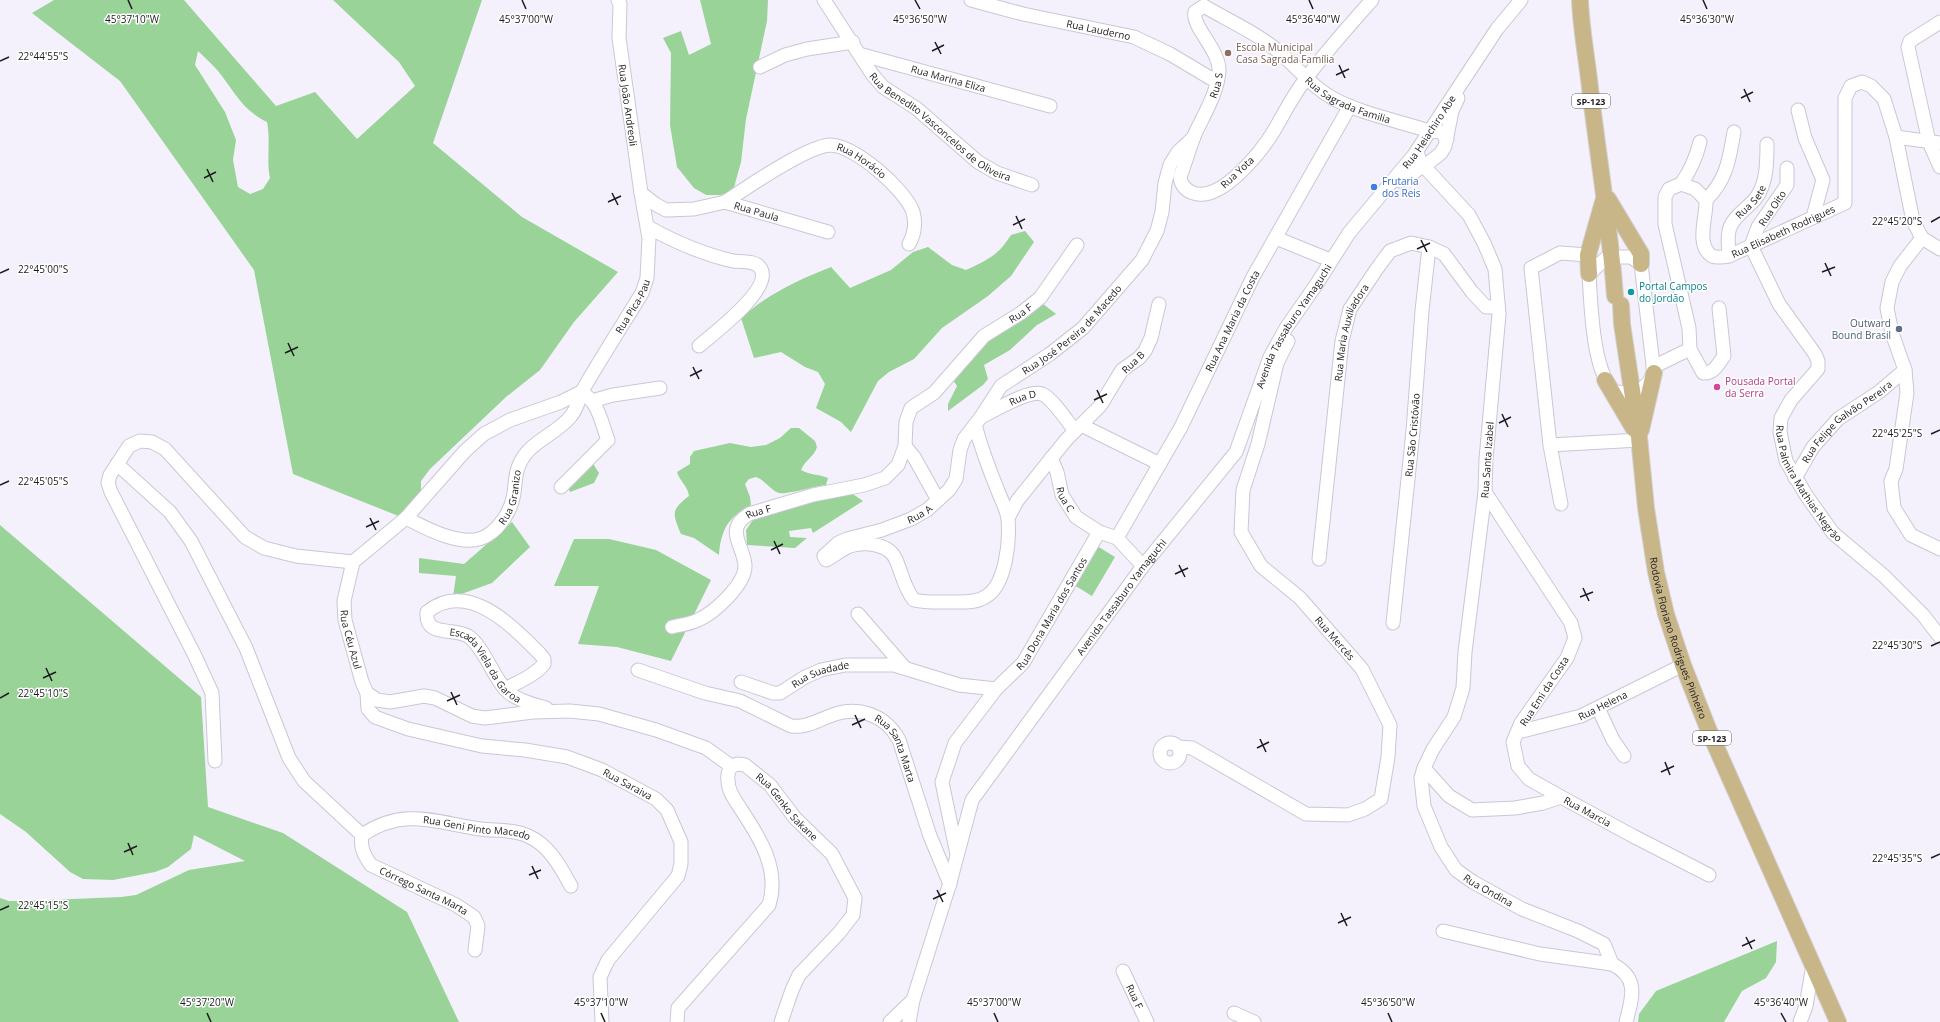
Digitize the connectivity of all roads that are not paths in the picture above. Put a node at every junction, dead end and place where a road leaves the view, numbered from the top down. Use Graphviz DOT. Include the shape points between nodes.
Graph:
graph roads {
  1 [pos="618,0"];
  2 [pos="824,0"];
  3 [pos="971,0"];
  4 [pos="1372,0"];
  5 [pos="1521,0"];
  6 [pos="1578,2"];
  7 [pos="1203,6"];
  8 [pos="1940,22"];
  9 [pos="856,48"];
  10 [pos="760,68"];
  11 [pos="1466,76"];
  12 [pos="1306,78"];
  13 [pos="1217,82"];
  14 [pos="1050,106"];
  15 [pos="1350,106"];
  16 [pos="1798,110"];
  17 [pos="1429,131"];
  18 [pos="1734,132"];
  19 [pos="1194,137"];
  20 [pos="1896,137"];
  21 [pos="1447,139"];
  22 [pos="1700,142"];
  23 [pos="1935,142"];
  24 [pos="1767,144"];
  25 [pos="1417,151"];
  26 [pos="1423,165"];
  27 [pos="1940,167"];
  28 [pos="1787,168"];
  29 [pos="1681,184"];
  30 [pos="1032,185"];
  31 [pos="641,193"];
  32 [pos="1606,194"];
  33 [pos="1381,196"];
  34 [pos="1706,200"];
  35 [pos="725,202"];
  36 [pos="644,211"];
  37 [pos="1813,217"];
  38 [pos="648,227"];
  39 [pos="828,232"];
  40 [pos="1276,238"];
  41 [pos="1922,238"];
  42 [pos="909,244"];
  43 [pos="1077,245"];
  44 [pos="1751,246"];
  45 [pos="1429,247"];
  46 [pos="1940,249"];
  47 [pos="1588,255"];
  48 [pos="1729,256"];
  49 [pos="1330,260"];
  50 [pos="1642,264"];
  51 [pos="1614,265"];
  52 [pos="1589,274"];
  53 [pos="1316,286"];
  54 [pos="1159,304"];
  55 [pos="1498,307"];
  56 [pos="1719,308"];
  57 [pos="699,346"];
  58 [pos="1690,349"];
  59 [pos="1653,370"];
  60 [pos="1905,370"];
  61 [pos="1605,380"];
  62 [pos="660,388"];
  63 [pos="581,392"];
  64 [pos="1631,392"];
  65 [pos="592,400"];
  66 [pos="978,421"];
  67 [pos="1078,428"];
  68 [pos="1639,439"];
  69 [pos="1550,445"];
  70 [pos="905,446"];
  71 [pos="1051,458"];
  72 [pos="117,464"];
  73 [pos="1160,464"];
  74 [pos="1795,478"];
  75 [pos="561,487"];
  76 [pos="1485,492"];
  77 [pos="938,500"];
  78 [pos="1561,504"];
  79 [pos="406,518"];
  80 [pos="1008,518"];
  81 [pos="1099,532"];
  82 [pos="1117,538"];
  83 [pos="1940,549"];
  84 [pos="1319,559"];
  85 [pos="353,562"];
  86 [pos="1143,566"];
  87 [pos="858,614"];
  88 [pos="1393,623"];
  89 [pos="672,627"];
  90 [pos="1940,637"];
  91 [pos="1683,665"];
  92 [pos="904,667"];
  93 [pos="638,670"];
  94 [pos="741,682"];
  95 [pos="505,689"];
  96 [pos="996,689"];
  97 [pos="366,692"];
  98 [pos="1598,708"];
  99 [pos="554,711"];
  100 [pos="1518,732"];
  101 [pos="1178,747"];
  102 [pos="1624,756"];
  103 [pos="215,761"];
  104 [pos="732,766"];
  105 [pos="1424,768"];
  106 [pos="1561,797"];
  107 [pos="362,835"];
  108 [pos="957,858"];
  109 [pos="1709,875"];
  110 [pos="950,884"];
  111 [pos="571,886"];
  112 [pos="1443,931"];
  113 [pos="475,950"];
  114 [pos="1612,964"];
  115 [pos="1813,965"];
  116 [pos="1122,971"];
  117 [pos="913,1000"];
  118 [pos="1234,1013"];
  119 [pos="602,1022"];
  120 [pos="677,1022"];
  121 [pos="781,1022"];
  122 [pos="890,1022"];
  123 [pos="909,1022"];
  124 [pos="1147,1022"];
  125 [pos="1254,1022"];
  126 [pos="1626,1022"];
  127 [pos="1800,1022"];
  128 [pos="1838,1022"];
  1 -- 31 [label="street, Rua João Andreoli" via="619,38"];
  2 -- 9 [label="street"];
  3 -- 13 [label="street, Rua Lauderno" via="1023,14 1134,37 1170,54"];
  4 -- 12 [label="street, Rua Yota"];
  5 -- 11 [label="street, Rua Heiachiro Abe" via="1497,29"];
  6 -- 32 [label="main road, Rodovia Floriano Rodrigues Pinheiro / SP-123"];
  7 -- 12 [label="street, Rua Sagrada Familia" via="1265,40"];
  7 -- 13 [label="street, Rua S" via="1194,16 1195,22 1214,50 1219,69"];
  8 -- 23 [label="street" via="1910,41 1908,47"];
  9 -- 10 [label="street, Rua Marina Eliza" via="807,49 785,55"];
  9 -- 14 [label="street, Rua Marina Eliza"];
  9 -- 30 [label="street, Rua Benedito Vasconcelos de Oliveira" via="883,87 916,108 978,162 997,173"];
  11 -- 17 [label="street, Rua Heiachiro Abe"];
  11 -- 21 [label="street, Rua Heiachiro Abe" via="1452,111"];
  12 -- 15 [label="street, Rua Sagrada Familia" via="1334,99"];
  12 -- 19 [label="street, Rua Yota" via="1274,130 1253,158 1225,186 1201,195 1185,189 1180,177"];
  13 -- 19 [label="street, Rua S"];
  15 -- 17 [label="street, Rua Sagrada Familia"];
  15 -- 40 [label="street, Rua Ana Maria da Costa"];
  16 -- 37 [label="street" via="1805,138 1823,180"];
  17 -- 21 [label="street, Rua Sagrada Familia" via="1441,132"];
  17 -- 25 [label="street, Rua Heiachiro Abe"];
  18 -- 34 [label="street" via="1727,170 1721,183"];
  19 -- 66 [label="street, Rua José Pereira de Macedo" via="1178,152 1170,165 1158,231 1142,260 1083,328 1050,354 1001,386"];
  20 -- 23 [label="street"];
  20 -- 37 [label="street, Rua Elisabeth Rodrigues" via="1884,99 1871,86 1862,82 1851,86 1846,98 1845,203"];
  20 -- 41 [label="street" via="1913,221"];
  21 -- 26 [label="street, Rua Heiachiro Abe" via="1441,153"];
  22 -- 29 [label="street" via="1691,170"];
  23 -- 27 [label="street"];
  24 -- 48 [label="street, Rua Sete" via="1763,185 1728,231"];
  25 -- 26 [label="street, Rua Santa Izabel" via="1417,158"];
  25 -- 33 [label="street, Rua Heiachiro Abe"];
  26 -- 33 [label="street, Rua Heiachiro Abe"];
  26 -- 55 [label="street, Rua Santa Izabel" via="1468,215 1481,237 1495,269"];
  28 -- 44 [label="street, Rua Oito" via="1787,185 1758,226"];
  29 -- 34 [label="street" via="1695,188"];
  29 -- 58 [label="street" via="1669,189 1665,197 1665,224 1689,328"];
  31 -- 35 [label="street, Rua Paula" via="666,210 694,209"];
  31 -- 36 [label="street, Rua João Andreoli"];
  32 -- 47 [label="main road"];
  32 -- 50 [label="main road" via="1641,254"];
  32 -- 51 [label="main road, Rodovia Floriano Rodrigues Pinheiro / SP-123"];
  33 -- 49 [label="street, Avenida Tassaburo Yamaguchi"];
  34 -- 48 [label="street, Rua Elisabeth Rodrigues" via="1702,232 1705,245 1712,255"];
  35 -- 39 [label="street, Rua Paula"];
  35 -- 42 [label="street, Rua Horácio" via="814,149 830,145 866,161 900,191 913,213 914,233"];
  36 -- 38 [label="street, Rua Pica-Pau"];
  37 -- 44 [label="street, Rua Elisabeth Rodrigues"];
  38 -- 57 [label="street" via="694,250 733,261 755,263 760,267 761,284 750,299"];
  38 -- 63 [label="street, Rua Pica-Pau" via="647,278 642,293"];
  40 -- 49 [label="street"];
  40 -- 73 [label="street, Rua Ana Maria da Costa"];
  41 -- 46 [label="street"];
  41 -- 60 [label="street" via="1900,266 1892,282 1887,308 1892,333"];
  43 -- 70 [label="street, Rua F" via="1040,298 984,336 934,393 912,408 906,422"];
  44 -- 48 [label="street, Rua Elisabeth Rodrigues"];
  44 -- 74 [label="street, Rua Palmira Mathias Negrão" via="1779,304 1818,361 1818,369 1791,400 1782,418 1780,432 1786,461"];
  45 -- 55 [label="street, Rua Maria Auxiliadora" via="1444,254 1486,307"];
  45 -- 84 [label="street, Rua Maria Auxiliadora" via="1411,243 1390,251 1350,310 1342,341"];
  45 -- 88 [label="street, Rua São Cristóvão"];
  47 -- 52 [label="main road"];
  47 -- 69 [label="street" via="1560,253 1531,268"];
  49 -- 53 [label="street, Avenida Tassaburo Yamaguchi"];
  50 -- 51 [label="street" via="1631,257"];
  50 -- 59 [label="street"];
  51 -- 52 [label="street" via="1605,259"];
  51 -- 64 [label="main road, Rodovia Floriano Rodrigues Pinheiro / SP-123"];
  52 -- 61 [label="street" via="1597,353"];
  53 -- 86 [label="street, Avenida Tassaburo Yamaguchi" via="1299,307 1270,357 1236,452"];
  53 -- 101 [label="street, Rua Mercês" via="1278,363 1258,444 1243,490 1241,532 1261,566 1300,598 1362,668 1390,725 1381,799 1348,815 1306,814 1192,748"];
  54 -- 67 [label="street, Rua B" via="1151,338 1145,351 1122,370 1100,406"];
  55 -- 76 [label="street, Rua Santa Izabel"];
  56 -- 58 [label="street" via="1724,356 1716,368 1709,374 1703,373"];
  58 -- 59 [label="street"];
  59 -- 64 [label="street" via="1646,388"];
  59 -- 68 [label="main road"];
  60 -- 74 [label="street, Rua Felipe Galvão Pereira" via="1879,392 1838,419 1813,447"];
  60 -- 83 [label="street" via="1907,393 1896,470 1891,481 1894,508 1911,535"];
  61 -- 64 [label="street" via="1615,392"];
  61 -- 68 [label="main road"];
  62 -- 65 [label="street"];
  63 -- 65 [label="street"];
  63 -- 79 [label="street" via="510,420 484,434 465,451"];
  63 -- 79 [label="street, Rua Granizo" via="571,416 530,449 520,461 515,474 513,499 504,519 488,535 474,540 461,540 423,527"];
  64 -- 68 [label="main road, Rodovia Floriano Rodrigues Pinheiro / SP-123"];
  65 -- 75 [label="street" via="608,440"];
  66 -- 67 [label="street, Rua D" via="1034,393 1042,394"];
  66 -- 77 [label="street, Rua A" via="964,439 956,479"];
  66 -- 80 [label="street" via="980,443"];
  67 -- 71 [label="street"];
  67 -- 73 [label="street, Rua D"];
  68 -- 69 [label="street"];
  68 -- 91 [label="main road, Rodovia Floriano Rodrigues Pinheiro / SP-123" via="1656,572 1666,614"];
  69 -- 78 [label="street"];
  70 -- 77 [label="street"];
  70 -- 89 [label="street, Rua F" via="898,465 885,478 813,495 749,514 741,519 736,527 745,567 733,591 707,615"];
  71 -- 80 [label="street" via="1017,501"];
  71 -- 81 [label="street, Rua C" via="1068,507 1076,517"];
  72 -- 85 [label="street" via="129,446 140,441 152,442 165,449 245,537 264,548 296,556"];
  72 -- 103 [label="street" via="108,483 111,492 212,692"];
  72 -- 107 [label="street" via="170,512 191,541 246,648 289,758 304,781"];
  73 -- 82 [label="street, Rua Ana Maria da Costa"];
  74 -- 90 [label="street, Rua Palmira Mathias Negrão" via="1833,533 1884,576 1923,615"];
  76 -- 100 [label="street, Rua Emi da Costa" via="1571,623 1575,638 1567,658 1521,723"];
  76 -- 105 [label="street, Rua Santa Izabel" via="1465,652 1463,688 1454,717"];
  77 -- 80 [label="street, Rua A" via="911,519 838,543 826,553 826,560 851,546 877,544 890,551 896,558 903,581 914,600 925,603 976,601 986,597 996,588 1003,575"];
  79 -- 85 [label="street"];
  81 -- 82 [label="street, Rua C"];
  81 -- 96 [label="street, Rua Dona Maria dos Santos" via="1023,663"];
  82 -- 86 [label="street"];
  85 -- 97 [label="street, Rua Céu Azul" via="344,601 345,620"];
  86 -- 108 [label="street, Avenida Tassaburo Yamaguchi" via="972,800"];
  87 -- 92 [label="street"];
  91 -- 98 [label="street, Rua Helena"];
  91 -- 115 [label="main road, Rodovia Floriano Rodrigues Pinheiro / SP-123" via="1709,731"];
  92 -- 94 [label="street, Rua Suadade" via="845,666 821,670 780,693"];
  92 -- 96 [label="street, Rua Suadade" via="959,685"];
  93 -- 110 [label="street, Rua Santa Marta" via="706,694 740,701 791,726 799,727 831,715 857,710 871,714 893,728 930,836"];
  95 -- 95 [label="street, Escada Viela da Garoa" via="468,636 437,630 429,625 426,619 427,612 432,607 449,601 469,601 502,618 540,654 544,659 540,669"];
  95 -- 99 [label="street, Escada Viela da Garoa" via="516,697"];
  96 -- 108 [label="street" via="955,743 942,782"];
  97 -- 99 [label="street" via="377,700 390,702 424,696 435,698 472,716 485,718"];
  97 -- 119 [label="street, Rua Saraiva" via="368,709 374,717 408,729 482,746 567,757 602,770 656,798 666,810 681,842 682,864 678,876 608,960 600,977"];
  98 -- 100 [label="street, Rua Helena" via="1581,716"];
  98 -- 102 [label="street" via="1613,740"];
  99 -- 104 [label="street, Rua Genko Sakane" via="599,714 656,730 706,748"];
  100 -- 106 [label="street, Rua Emi da Costa" via="1513,742 1518,766 1529,779"];
  104 -- 120 [label="street" via="727,781 731,794 766,852 771,871 772,897 766,909 678,1008"];
  104 -- 121 [label="street, Rua Genko Sakane" via="745,765 770,785 794,818 832,854 855,898 853,915 799,975"];
  105 -- 106 [label="street, Rua Marcia" via="1449,796 1472,810 1515,808"];
  105 -- 114 [label="street, Rua Ondina" via="1421,778 1424,806 1441,847 1456,870 1522,909 1604,944"];
  106 -- 109 [label="street, Rua Marcia"];
  107 -- 111 [label="street, Rua Geni Pinto Macedo" via="396,820 416,818 528,835 547,848"];
  107 -- 113 [label="street, Córrego Santa Marta" via="360,846 371,865 456,905 474,917 478,926"];
  108 -- 110 [label="street, Avenida Tassaburo Yamaguchi"];
  110 -- 117 [label="street, Avenida Tassaburo Yamaguchi"];
  112 -- 114 [label="street" via="1540,954"];
  114 -- 126 [label="street, Rua Ondina" via="1620,968 1632,985"];
  115 -- 127 [label="street" via="1806,1006"];
  115 -- 128 [label="main road, Rodovia Floriano Rodrigues Pinheiro / SP-123"];
  116 -- 124 [label="street, Rua F"];
  117 -- 122 [label="street"];
  117 -- 123 [label="street, Avenida Tassaburo Yamaguchi"];
  118 -- 125 [label="street"];
}
